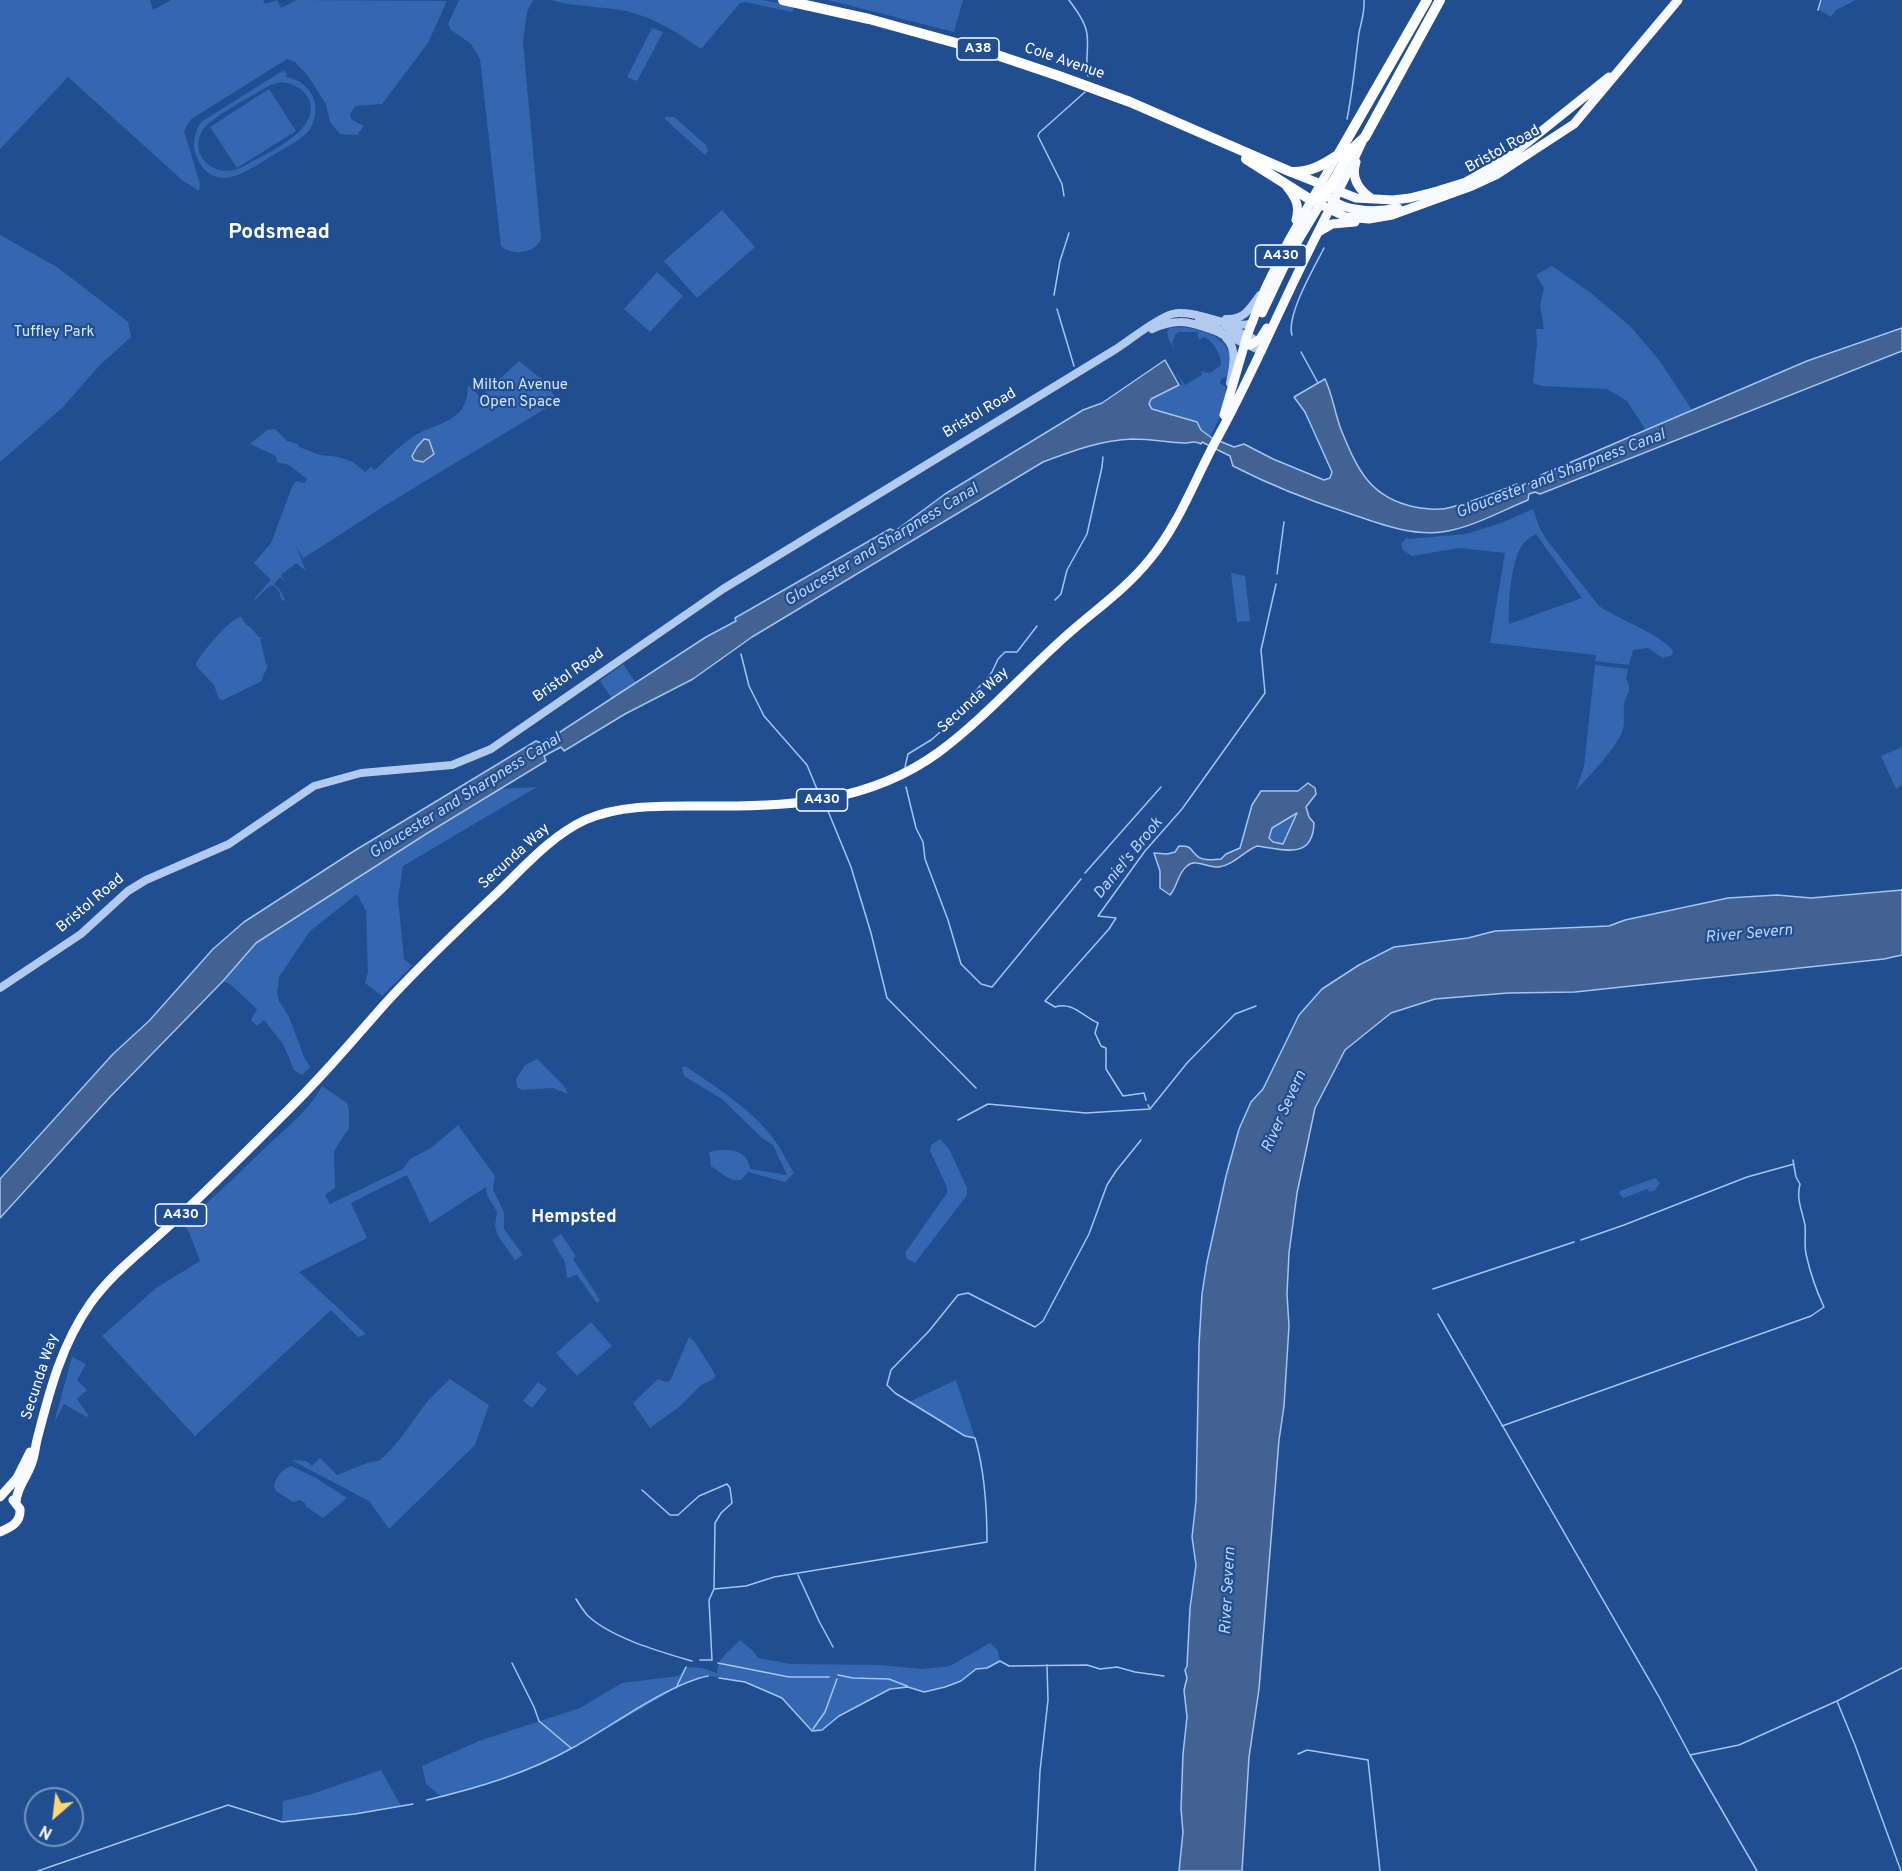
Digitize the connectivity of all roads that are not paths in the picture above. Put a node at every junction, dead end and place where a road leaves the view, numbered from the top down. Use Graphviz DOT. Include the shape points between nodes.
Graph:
graph roads {
  1 [pos="783,0"];
  2 [pos="1427,0"];
  3 [pos="1440,0"];
  4 [pos="1678,0"];
  5 [pos="1628,61"];
  6 [pos="1585,112"];
  7 [pos="1365,137"];
  8 [pos="1223,144"];
  9 [pos="1519,151"];
  10 [pos="1338,155"];
  11 [pos="1273,164"];
  12 [pos="1291,172"];
  13 [pos="1284,182"];
  14 [pos="1324,195"];
  15 [pos="1374,200"];
  16 [pos="1426,202"];
  17 [pos="1330,211"];
  18 [pos="1386,216"];
  19 [pos="1318,232"];
  20 [pos="1288,242"];
  21 [pos="1264,290"];
  22 [pos="1261,315"];
  23 [pos="1194,316"];
  24 [pos="1216,320"];
  25 [pos="1184,322"];
  26 [pos="1252,324"];
  27 [pos="1140,334"];
  28 [pos="1223,335"];
  29 [pos="1255,344"];
  30 [pos="1226,410"];
  31 [pos="1222,420"];
  32 [pos="1218,437"];
  33 [pos="0,988"];
  34 [pos="36,1443"];
  35 [pos="0,1497"];
  36 [pos="16,1502"];
  37 [pos="0,1532"];
  1 -- 8 [label="highway, Cole Avenue / A38" via="985,51 1130,102"];
  2 -- 10 [label="highway"];
  3 -- 7 [label="highway"];
  4 -- 5 [label="main road, Bristol Road"];
  5 -- 6 [label="main road, Bristol Road"];
  5 -- 9 [label="main road, Bristol Road"];
  6 -- 9 [label="main road" via="1574,114"];
  6 -- 16 [label="main road, Bristol Road" via="1569,129 1496,175"];
  7 -- 14 [label="highway" via="1349,153"];
  7 -- 15 [label="main road" via="1354,169 1356,181"];
  8 -- 11 [label="highway, Cole Avenue / A38"];
  8 -- 13 [label="highway, Cole Avenue / A38"];
  9 -- 15 [label="main road, Bristol Road" via="1466,182 1410,198"];
  10 -- 12 [label="highway" via="1314,169"];
  10 -- 14 [label="main road"];
  11 -- 12 [label="highway, Cole Avenue / A38"];
  11 -- 14 [label="main road"];
  12 -- 14 [label="main road, Cole Avenue / A38"];
  13 -- 14 [label="highway, Cole Avenue / A38"];
  13 -- 20 [label="main road" via="1298,206"];
  14 -- 15 [label="main road, Bristol Road"];
  14 -- 16 [label="main road" via="1350,207 1372,210"];
  14 -- 17 [label="main road, Bristol Road"];
  14 -- 20 [label="main road, A430"];
  14 -- 22 [label="main road, A430"];
  16 -- 18 [label="main road, Bristol Road"];
  17 -- 18 [label="main road, Bristol Road" via="1346,218"];
  17 -- 19 [label="main road, A430"];
  18 -- 19 [label="main road" via="1332,224"];
  19 -- 29 [label="main road, A430"];
  20 -- 21 [label="main road, A430"];
  21 -- 24 [label="street" via="1245,316"];
  21 -- 26 [label="main road, A430"];
  22 -- 26 [label="street"];
  22 -- 29 [label="main road, A430"];
  23 -- 24 [label="street, Bristol Road"];
  23 -- 25 [label="street, Bristol Road"];
  23 -- 27 [label="street, Bristol Road" via="1172,314"];
  23 -- 28 [label="street" via="1216,326"];
  24 -- 26 [label="street" via="1243,327"];
  24 -- 29 [label="street"];
  25 -- 27 [label="street, Bristol Road"];
  25 -- 28 [label="street"];
  26 -- 29 [label="main road, A430"];
  27 -- 33 [label="street, Bristol Road" via="714,595 491,749 452,765 361,772 314,786 216,851 128,891 81,934"];
  28 -- 29 [label="street"];
  28 -- 31 [label="street" via="1232,343 1233,350"];
  29 -- 30 [label="main road, A430"];
  29 -- 30 [label="main road, A430"];
  29 -- 32 [label="main road, A430"];
  30 -- 31 [label="main road, A430"];
  31 -- 32 [label="main road, A430"];
  32 -- 34 [label="main road, Secunda Way / A430" via="1161,544 1144,567 981,717 918,766 867,789 811,802 767,807 640,807 611,812 588,818 542,850 385,1004 283,1115 106,1283 66,1344"];
  34 -- 35 [label="main road, Secunda Way / A430" via="17,1478"];
  34 -- 36 [label="main road, Secunda Way / A430"];
  35 -- 36 [label="main road, A430"];
  36 -- 37 [label="main road, A430" via="20,1509 18,1521"];
}
